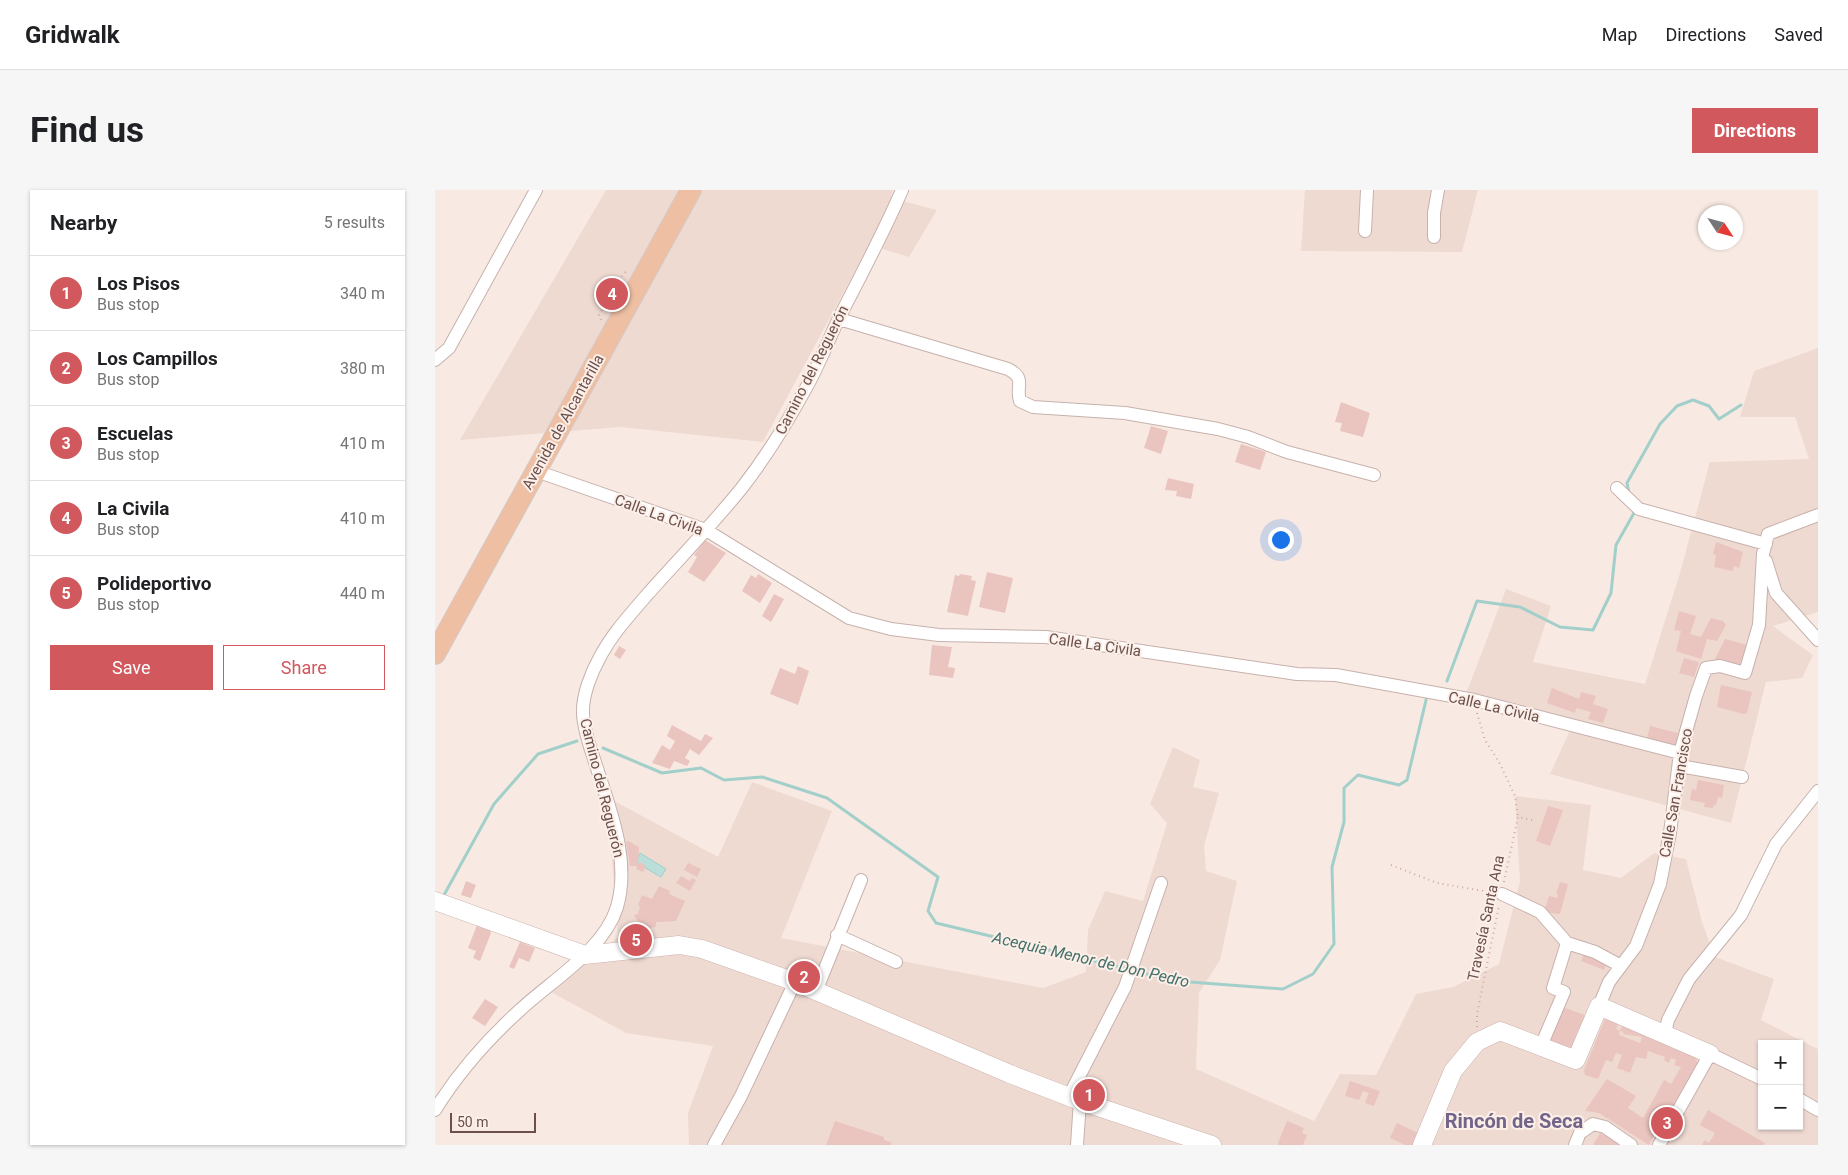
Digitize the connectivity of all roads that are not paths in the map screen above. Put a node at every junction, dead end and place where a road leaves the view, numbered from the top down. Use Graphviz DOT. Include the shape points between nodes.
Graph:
graph roads {
  1 [pos="536,190"];
  2 [pos="691,190"];
  3 [pos="902,190"];
  4 [pos="1367,190"];
  5 [pos="1438,190"];
  6 [pos="1365,231"];
  7 [pos="1434,236"];
  8 [pos="839,319"];
  9 [pos="435,360"];
  10 [pos="435,369"];
  11 [pos="536,471"];
  12 [pos="1374,475"];
  13 [pos="1617,488"];
  14 [pos="1818,514"];
  15 [pos="706,530"];
  16 [pos="1765,549"];
  17 [pos="1818,640"];
  18 [pos="435,654"];
  19 [pos="1680,760"];
  20 [pos="1742,777"];
  21 [pos="1818,791"];
  22 [pos="861,880"];
  23 [pos="1161,883"];
  24 [pos="1502,894"];
  25 [pos="435,901"];
  26 [pos="837,935"];
  27 [pos="1567,943"];
  28 [pos="585,955"];
  29 [pos="896,962"];
  30 [pos="1621,966"];
  31 [pos="795,982"];
  32 [pos="816,991"];
  33 [pos="1599,1006"];
  34 [pos="1665,1033"];
  35 [pos="1541,1046"];
  36 [pos="1710,1054"];
  37 [pos="1758,1077"];
  38 [pos="1074,1098"];
  39 [pos="1803,1101"];
  40 [pos="435,1110"];
  41 [pos="1818,1110"];
  42 [pos="714,1145"];
  43 [pos="1077,1145"];
  44 [pos="1212,1145"];
  45 [pos="1423,1145"];
  46 [pos="1575,1145"];
  47 [pos="1631,1145"];
  48 [pos="1659,1145"];
  1 -- 9 [label="street" via="449,348"];
  2 -- 11 [label="main road, Avenida de Alcantarilla"];
  3 -- 8 [label="street, Camino del Reguerón"];
  4 -- 6 [label="street"];
  5 -- 7 [label="street"];
  8 -- 12 [label="street" via="1007,369 1018,376 1020,401 1033,408 1117,412 1218,429 1287,452"];
  8 -- 15 [label="street, Camino del Reguerón" via="808,386 773,446"];
  9 -- 10 [label="street"];
  11 -- 15 [label="street, Calle La Civila"];
  11 -- 18 [label="main road, Avenida de Alcantarilla"];
  13 -- 16 [label="street" via="1639,509"];
  14 -- 16 [label="street" via="1769,534"];
  15 -- 19 [label="street, Calle La Civila" via="849,618 891,629 939,635 1046,637 1297,674 1336,675 1474,700"];
  15 -- 28 [label="street, Camino del Reguerón" via="613,634 587,688 583,713 613,818 621,870 617,906 608,925"];
  16 -- 17 [label="street" via="1776,594"];
  16 -- 19 [label="street, Calle San Francisco" via="1759,625 1745,673 1720,666 1706,668"];
  19 -- 20 [label="street, Calle La Civila"];
  19 -- 30 [label="street, Calle San Francisco" via="1660,884 1636,946"];
  21 -- 34 [label="street" via="1776,844 1741,915 1689,979 1668,1020"];
  22 -- 26 [label="street"];
  23 -- 38 [label="street" via="1125,987"];
  24 -- 27 [label="street" via="1540,912"];
  25 -- 28 [label="main road"];
  26 -- 29 [label="street"];
  26 -- 32 [label="street"];
  27 -- 30 [label="street" via="1595,952"];
  27 -- 35 [label="street" via="1553,988 1564,992"];
  28 -- 31 [label="main road" via="679,945"];
  28 -- 40 [label="street, Camino del Reguerón" via="511,1018 471,1060"];
  30 -- 33 [label="street, Calle San Francisco" via="1609,982"];
  31 -- 32 [label="main road"];
  31 -- 42 [label="street"];
  32 -- 38 [label="main road"];
  33 -- 34 [label="main road"];
  33 -- 35 [label="main road" via="1576,1060"];
  34 -- 36 [label="main road"];
  35 -- 45 [label="main road" via="1499,1030 1477,1042 1453,1071"];
  36 -- 37 [label="street"];
  36 -- 48 [label="street"];
  38 -- 43 [label="street"];
  38 -- 44 [label="main road"];
  39 -- 41 [label="street"];
  46 -- 47 [label="street" via="1580,1133 1593,1124 1605,1127"];
}
